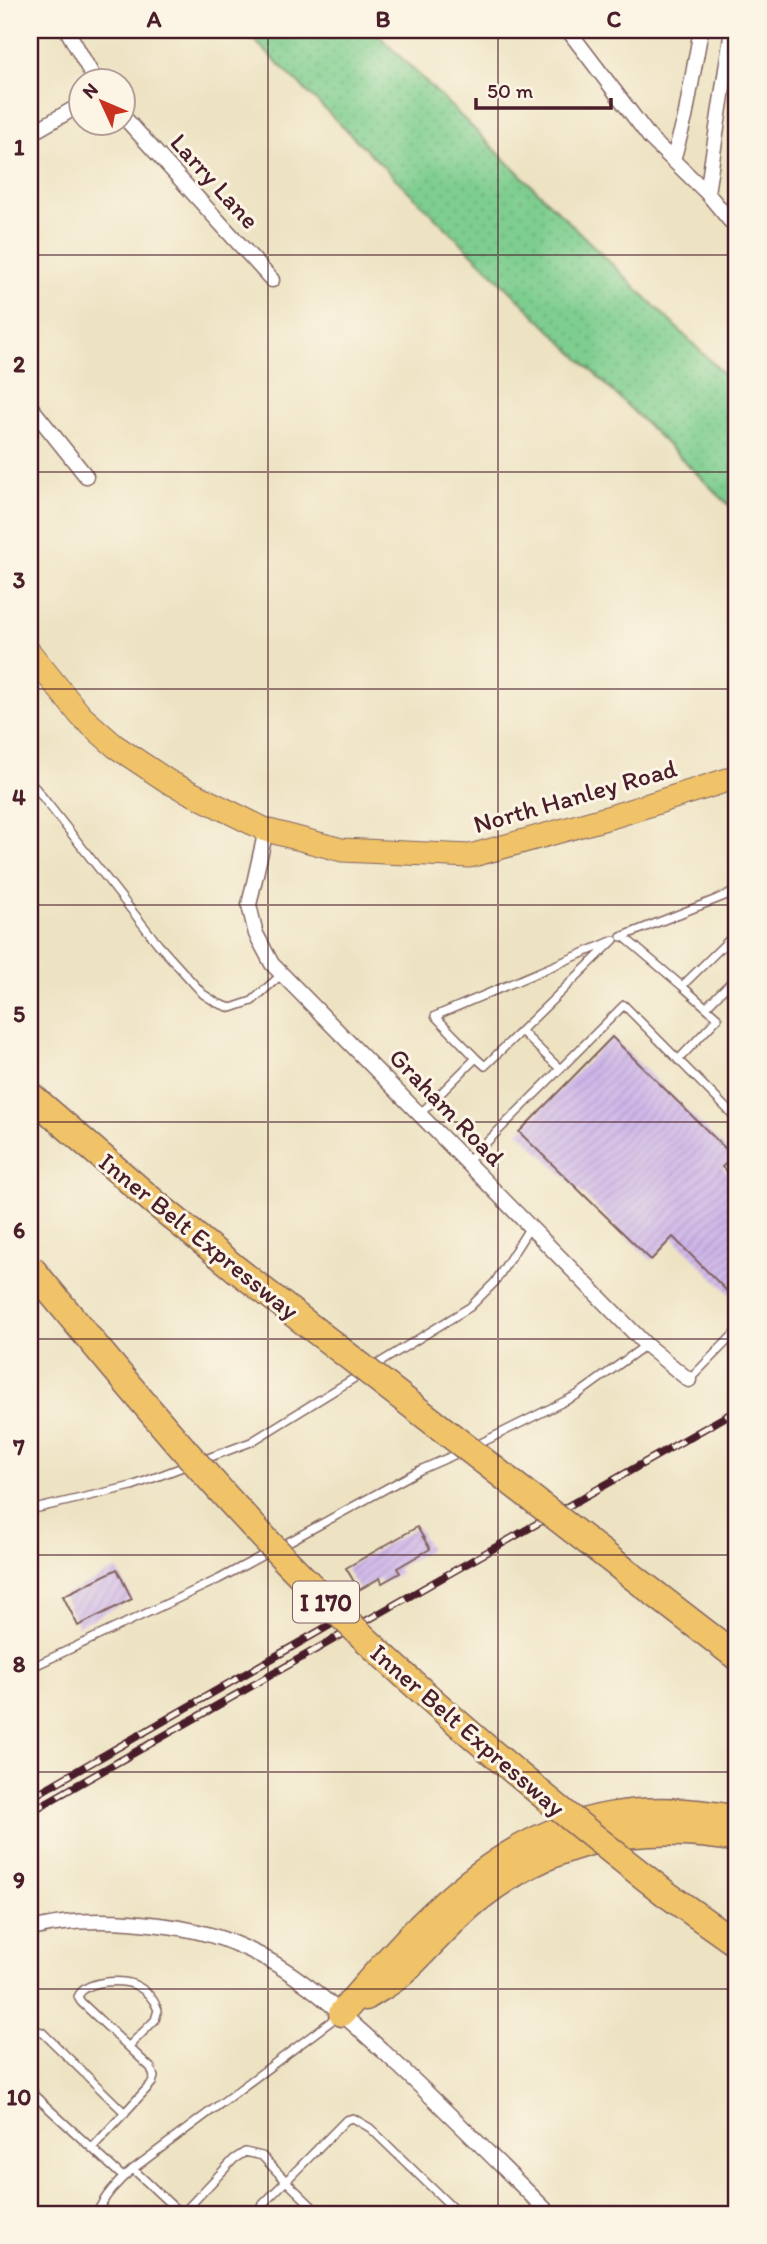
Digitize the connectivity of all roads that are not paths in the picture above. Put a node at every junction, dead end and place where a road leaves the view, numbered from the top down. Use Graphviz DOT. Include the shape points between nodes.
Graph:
graph roads {
  1 [pos="67,30"];
  2 [pos="568,30"];
  3 [pos="701,30"];
  4 [pos="732,30"];
  5 [pos="87,66"];
  6 [pos="66,114"];
  7 [pos="136,131"];
  8 [pos="30,134"];
  9 [pos="673,160"];
  10 [pos="707,193"];
  11 [pos="737,229"];
  12 [pos="272,280"];
  13 [pos="30,406"];
  14 [pos="86,476"];
  15 [pos="30,653"];
  16 [pos="737,777"];
  17 [pos="30,781"];
  18 [pos="266,830"];
  19 [pos="737,891"];
  20 [pos="737,932"];
  21 [pos="623,936"];
  22 [pos="614,940"];
  23 [pos="282,974"];
  24 [pos="737,976"];
  25 [pos="682,986"];
  26 [pos="706,1007"];
  27 [pos="522,1031"];
  28 [pos="476,1058"];
  29 [pos="678,1060"];
  30 [pos="559,1068"];
  31 [pos="30,1077"];
  32 [pos="30,1095"];
  33 [pos="419,1114"];
  34 [pos="737,1119"];
  35 [pos="67,1127"];
  36 [pos="466,1162"];
  37 [pos="530,1227"];
  38 [pos="30,1267"];
  39 [pos="737,1331"];
  40 [pos="646,1345"];
  41 [pos="689,1380"];
  42 [pos="30,1510"];
  43 [pos="737,1657"];
  44 [pos="30,1668"];
  45 [pos="737,1819"];
  46 [pos="737,1839"];
  47 [pos="30,1930"];
  48 [pos="737,1944"];
  49 [pos="342,2013"];
  50 [pos="30,2046"];
  51 [pos="129,2046"];
  52 [pos="30,2080"];
  53 [pos="125,2113"];
  54 [pos="92,2148"];
  55 [pos="134,2169"];
  56 [pos="123,2177"];
  57 [pos="286,2181"];
  58 [pos="97,2214"];
  59 [pos="182,2214"];
  60 [pos="253,2214"];
  61 [pos="320,2214"];
  62 [pos="459,2214"];
  63 [pos="550,2214"];
  1 -- 5 [label="street"];
  2 -- 9 [label="street" via="651,139"];
  3 -- 9 [label="street"];
  4 -- 10 [label="street"];
  6 -- 8 [label="street"];
  7 -- 12 [label="street, Larry Lane"];
  9 -- 10 [label="street"];
  10 -- 11 [label="street"];
  13 -- 14 [label="street"];
  15 -- 18 [label="main road, North Hanley Road" via="81,716 115,746 169,782"];
  16 -- 18 [label="main road, North Hanley Road" via="470,856 342,850"];
  17 -- 23 [label="lane" via="203,994 231,1008 251,1001"];
  18 -- 23 [label="street, Graham Road" via="249,905 256,934"];
  19 -- 21 [label="lane"];
  20 -- 25 [label="lane"];
  21 -- 22 [label="lane"];
  21 -- 25 [label="lane"];
  22 -- 27 [label="lane"];
  22 -- 28 [label="lane" via="435,1016"];
  23 -- 33 [label="street, Graham Road"];
  24 -- 26 [label="lane"];
  25 -- 26 [label="lane"];
  26 -- 29 [label="lane" via="718,1018"];
  27 -- 28 [label="lane" via="485,1066"];
  27 -- 30 [label="lane"];
  28 -- 33 [label="lane"];
  29 -- 30 [label="lane" via="624,1005"];
  29 -- 34 [label="lane"];
  30 -- 36 [label="lane"];
  31 -- 35 [label="highway"];
  32 -- 35 [label="highway, Inner Belt Expressway"];
  33 -- 36 [label="street, Graham Road"];
  35 -- 43 [label="highway, Inner Belt Expressway, bridge" via="236,1269"];
  36 -- 37 [label="street, Graham Road"];
  37 -- 40 [label="street, Graham Road"];
  37 -- 42 [label="lane" via="495,1282 470,1307 251,1442 132,1486"];
  38 -- 48 [label="highway, Inner Belt Expressway / I 170, bridge" via="161,1425 315,1591 461,1727 562,1813"];
  39 -- 41 [label="lane"];
  40 -- 41 [label="street, Graham Road"];
  40 -- 44 [label="lane" via="577,1395 503,1434 420,1470 219,1579"];
  45 -- 49 [label="highway" via="673,1811 634,1813 554,1831 517,1849 443,1902"];
  46 -- 49 [label="highway" via="677,1831 628,1834 589,1841 545,1857 478,1899 400,1975"];
  47 -- 49 [label="street" via="47,1924 110,1921 180,1927 234,1943 279,1966"];
  49 -- 55 [label="lane"];
  49 -- 63 [label="street"];
  50 -- 53 [label="lane" via="32,2036 42,2032"];
  51 -- 51 [label="lane" via="81,2002 78,1997 85,1986 125,1982 154,2001 158,2010 155,2020"];
  51 -- 53 [label="lane" via="154,2077"];
  52 -- 54 [label="lane" via="34,2095"];
  53 -- 54 [label="lane"];
  54 -- 56 [label="lane"];
  55 -- 56 [label="lane"];
  55 -- 59 [label="lane"];
  56 -- 58 [label="lane"];
  57 -- 59 [label="lane" via="262,2156 246,2152"];
  57 -- 60 [label="lane"];
  57 -- 61 [label="lane"];
  57 -- 62 [label="lane" via="353,2118 370,2128"];
}
